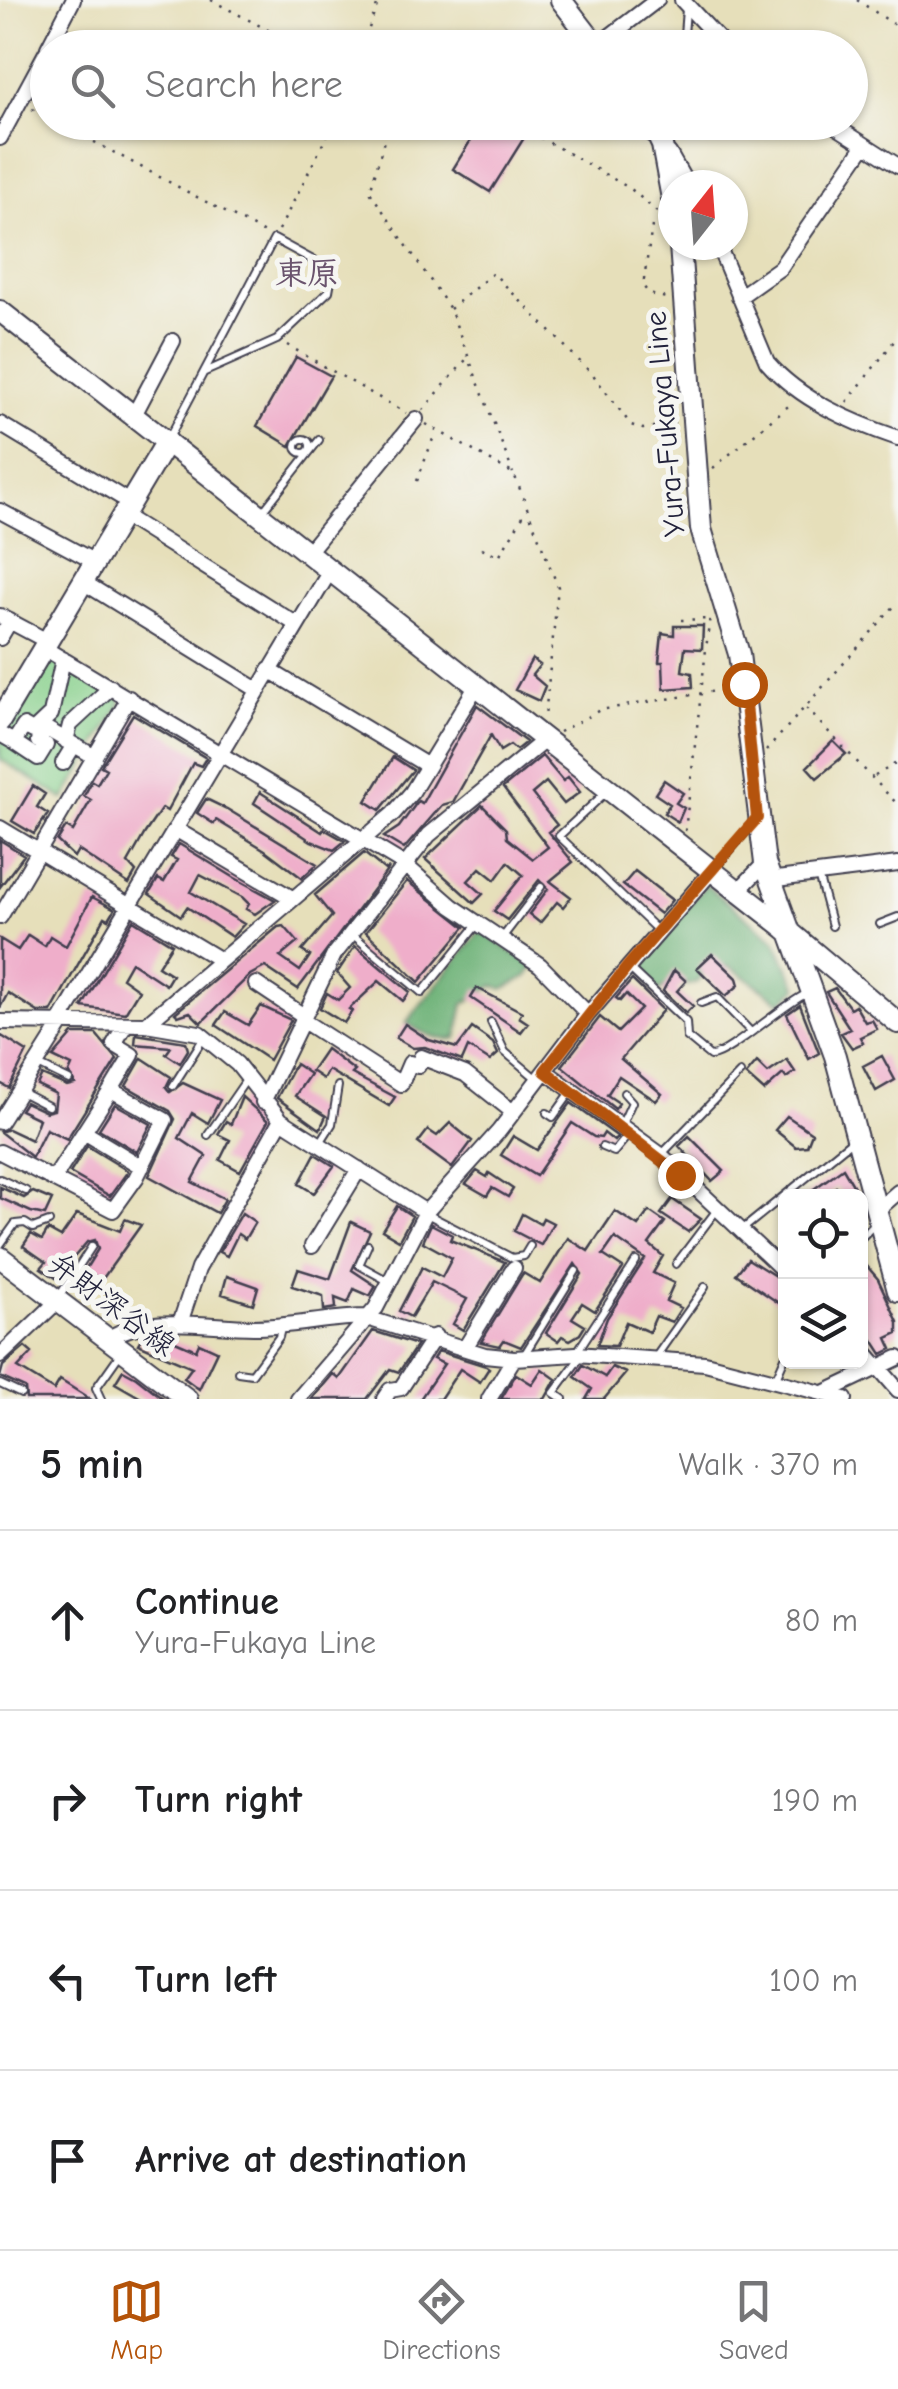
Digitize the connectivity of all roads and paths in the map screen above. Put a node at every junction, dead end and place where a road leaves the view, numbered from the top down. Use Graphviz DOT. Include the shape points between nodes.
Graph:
graph roads {
  1 [pos="74,0"];
  2 [pos="211,0"];
  3 [pos="379,0"];
  4 [pos="562,0"];
  5 [pos="657,0"];
  6 [pos="858,0"];
  7 [pos="684,1"];
  8 [pos="898,27"];
  9 [pos="58,30"];
  10 [pos="268,30"];
  11 [pos="368,30"];
  12 [pos="584,30"];
  13 [pos="619,30"];
  14 [pos="684,30"];
  15 [pos="711,30"];
  16 [pos="30,82"];
  17 [pos="19,102"];
  18 [pos="30,108"];
  19 [pos="0,138"];
  20 [pos="91,140"];
  21 [pos="325,140"];
  22 [pos="384,140"];
  23 [pos="545,140"];
  24 [pos="660,140"];
  25 [pos="663,140"];
  26 [pos="855,140"];
  27 [pos="662,144"];
  28 [pos="864,146"];
  29 [pos="898,166"];
  30 [pos="667,170"];
  31 [pos="677,170"];
  32 [pos="658,212"];
  33 [pos="652,226"];
  34 [pos="274,239"];
  35 [pos="681,260"];
  36 [pos="724,260"];
  37 [pos="739,297"];
  38 [pos="685,299"];
  39 [pos="450,309"];
  40 [pos="0,312"];
  41 [pos="898,336"];
  42 [pos="277,340"];
  43 [pos="173,342"];
  44 [pos="470,355"];
  45 [pos="205,372"];
  46 [pos="805,393"];
  47 [pos="838,414"];
  48 [pos="134,415"];
  49 [pos="416,419"];
  50 [pos="690,420"];
  51 [pos="0,424"];
  52 [pos="436,430"];
  53 [pos="898,438"];
  54 [pos="167,441"];
  55 [pos="311,446"];
  56 [pos="514,474"];
  57 [pos="417,481"];
  58 [pos="695,483"];
  59 [pos="127,510"];
  60 [pos="527,510"];
  61 [pos="0,511"];
  62 [pos="260,515"];
  63 [pos="482,548"];
  64 [pos="308,552"];
  65 [pos="95,562"];
  66 [pos="330,570"];
  67 [pos="84,582"];
  68 [pos="898,602"];
  69 [pos="716,612"];
  70 [pos="5,618"];
  71 [pos="681,620"];
  72 [pos="296,624"];
  73 [pos="0,638"];
  74 [pos="46,645"];
  75 [pos="63,659"];
  76 [pos="269,670"];
  77 [pos="744,684"];
  78 [pos="111,687"];
  79 [pos="476,687"];
  80 [pos="258,690"];
  81 [pos="703,695"];
  82 [pos="129,698"];
  83 [pos="805,707"];
  84 [pos="0,722"];
  85 [pos="70,725"];
  86 [pos="42,728"];
  87 [pos="544,739"];
  88 [pos="14,742"];
  89 [pos="70,743"];
  90 [pos="221,752"];
  91 [pos="94,757"];
  92 [pos="898,762"];
  93 [pos="62,763"];
  94 [pos="428,766"];
  95 [pos="752,767"];
  96 [pos="874,777"];
  97 [pos="609,790"];
  98 [pos="898,805"];
  99 [pos="757,818"];
  100 [pos="0,828"];
  101 [pos="174,829"];
  102 [pos="366,840"];
  103 [pos="682,847"];
  104 [pos="39,851"];
  105 [pos="898,864"];
  106 [pos="405,865"];
  107 [pos="712,870"];
  108 [pos="767,872"];
  109 [pos="818,873"];
  110 [pos="542,887"];
  111 [pos="738,890"];
  112 [pos="292,898"];
  113 [pos="129,905"];
  114 [pos="898,917"];
  115 [pos="0,918"];
  116 [pos="478,924"];
  117 [pos="880,924"];
  118 [pos="832,926"];
  119 [pos="785,928"];
  120 [pos="659,932"];
  121 [pos="352,934"];
  122 [pos="502,939"];
  123 [pos="220,960"];
  124 [pos="628,966"];
  125 [pos="256,984"];
  126 [pos="810,992"];
  127 [pos="702,1004"];
  128 [pos="588,1014"];
  129 [pos="303,1018"];
  130 [pos="0,1022"];
  131 [pos="491,1022"];
  132 [pos="898,1023"];
  133 [pos="60,1024"];
  134 [pos="126,1024"];
  135 [pos="146,1024"];
  136 [pos="751,1032"];
  137 [pos="203,1038"];
  138 [pos="37,1064"];
  139 [pos="740,1072"];
  140 [pos="542,1076"];
  141 [pos="246,1079"];
  142 [pos="69,1080"];
  143 [pos="173,1086"];
  144 [pos="338,1086"];
  145 [pos="111,1090"];
  146 [pos="20,1091"];
  147 [pos="572,1091"];
  148 [pos="624,1093"];
  149 [pos="263,1102"];
  150 [pos="48,1106"];
  151 [pos="514,1112"];
  152 [pos="547,1113"];
  153 [pos="281,1120"];
  154 [pos="0,1122"];
  155 [pos="625,1130"];
  156 [pos="84,1132"];
  157 [pos="208,1135"];
  158 [pos="856,1138"];
  159 [pos="320,1144"];
  160 [pos="602,1147"];
  161 [pos="0,1152"];
  162 [pos="661,1156"];
  163 [pos="142,1167"];
  164 [pos="359,1169"];
  165 [pos="0,1178"];
  166 [pos="54,1178"];
  167 [pos="26,1191"];
  168 [pos="898,1192"];
  169 [pos="716,1210"];
  170 [pos="425,1212"];
  171 [pos="876,1217"];
  172 [pos="49,1222"];
  173 [pos="868,1228"];
  174 [pos="739,1233"];
  175 [pos="92,1246"];
  176 [pos="312,1246"];
  177 [pos="368,1246"];
  178 [pos="530,1246"];
  179 [pos="893,1254"];
  180 [pos="1,1255"];
  181 [pos="636,1261"];
  182 [pos="676,1264"];
  183 [pos="778,1265"];
  184 [pos="514,1268"];
  185 [pos="576,1271"];
  186 [pos="390,1282"];
  187 [pos="705,1288"];
  188 [pos="898,1290"];
  189 [pos="58,1299"];
  190 [pos="368,1318"];
  191 [pos="180,1323"];
  192 [pos="282,1324"];
  193 [pos="435,1336"];
  194 [pos="116,1343"];
  195 [pos="465,1348"];
  196 [pos="579,1354"];
  197 [pos="868,1355"];
  198 [pos="0,1356"];
  199 [pos="519,1357"];
  200 [pos="655,1358"];
  201 [pos="898,1358"];
  202 [pos="879,1367"];
  203 [pos="780,1369"];
  204 [pos="238,1372"];
  205 [pos="776,1378"];
  206 [pos="0,1384"];
  207 [pos="898,1390"];
  208 [pos="21,1394"];
  209 [pos="818,1396"];
  210 [pos="102,1399"];
  211 [pos="187,1399"];
  212 [pos="298,1399"];
  213 [pos="384,1399"];
  214 [pos="489,1399"];
  215 [pos="563,1399"];
  216 [pos="845,1399"];
  1 -- 9 [label="street"];
  2 -- 10 [label="path"];
  3 -- 11 [label="path"];
  4 -- 12 [label="street"];
  5 -- 13 [label="street"];
  6 -- 8 [label="path"];
  7 -- 14 [label="lane"];
  7 -- 15 [label="street"];
  16 -- 17 [label="street"];
  17 -- 18 [label="path"];
  17 -- 19 [label="street"];
  20 -- 34 [label="path"];
  21 -- 34 [label="path"];
  22 -- 39 [label="path" via="370,192"];
  23 -- 32 [label="path" via="631,189"];
  24 -- 27 [label="street"];
  25 -- 27 [label="lane"];
  26 -- 28 [label="street"];
  27 -- 30 [label="street"];
  27 -- 31 [label="street"];
  28 -- 29 [label="street"];
  28 -- 37 [label="street" via="780,268"];
  33 -- 38 [label="path" via="645,291"];
  34 -- 42 [label="lane" via="320,264 331,284"];
  34 -- 45 [label="lane"];
  35 -- 38 [label="street, Yura-Fukaya Line"];
  36 -- 37 [label="street"];
  37 -- 46 [label="street" via="767,362"];
  38 -- 50 [label="street, Yura-Fukaya Line"];
  39 -- 44 [label="path"];
  39 -- 50 [label="path" via="494,273 631,424 644,429"];
  40 -- 48 [label="street"];
  41 -- 47 [label="path"];
  42 -- 45 [label="lane"];
  42 -- 49 [label="path"];
  43 -- 48 [label="street"];
  44 -- 49 [label="path"];
  44 -- 56 [label="path"];
  45 -- 54 [label="lane"];
  46 -- 47 [label="street"];
  46 -- 58 [label="path"];
  47 -- 53 [label="street"];
  48 -- 54 [label="street"];
  49 -- 52 [label="path"];
  49 -- 64 [label="street"];
  50 -- 58 [label="street, Yura-Fukaya Line"];
  51 -- 59 [label="street"];
  52 -- 56 [label="path"];
  52 -- 57 [label="path"];
  54 -- 59 [label="street"];
  54 -- 62 [label="street"];
  55 -- 62 [label="lane"];
  56 -- 60 [label="path"];
  58 -- 69 [label="street, Yura-Fukaya Line"];
  59 -- 65 [label="street"];
  59 -- 72 [label="street"];
  60 -- 63 [label="path" via="499,556"];
  60 -- 87 [label="path" via="558,587"];
  61 -- 65 [label="street"];
  62 -- 64 [label="street"];
  64 -- 66 [label="street"];
  65 -- 67 [label="street"];
  66 -- 72 [label="street"];
  66 -- 79 [label="street"];
  67 -- 74 [label="street"];
  67 -- 80 [label="street"];
  68 -- 83 [label="path"];
  69 -- 71 [label="path"];
  69 -- 77 [label="street, Yura-Fukaya Line"];
  69 -- 81 [label="path"];
  70 -- 73 [label="street"];
  70 -- 74 [label="street"];
  72 -- 76 [label="street"];
  74 -- 75 [label="street"];
  74 -- 84 [label="street"];
  75 -- 78 [label="street"];
  75 -- 86 [label="street"];
  76 -- 80 [label="street"];
  76 -- 94 [label="street"];
  77 -- 81 [label="path"];
  77 -- 95 [label="street, Yura-Fukaya Line"];
  78 -- 82 [label="street"];
  78 -- 85 [label="street"];
  79 -- 87 [label="street"];
  79 -- 94 [label="street"];
  80 -- 90 [label="street"];
  81 -- 87 [label="path" via="600,710"];
  81 -- 103 [label="path"];
  82 -- 90 [label="street"];
  82 -- 91 [label="street"];
  83 -- 95 [label="path"];
  83 -- 96 [label="path"];
  84 -- 88 [label="street"];
  85 -- 86 [label="street"];
  85 -- 89 [label="street"];
  86 -- 88 [label="street" via="24,726"];
  86 -- 88 [label="street" via="46,745 38,758"];
  86 -- 89 [label="street"];
  87 -- 97 [label="street"];
  87 -- 106 [label="street" via="429,836"];
  89 -- 91 [label="street"];
  89 -- 93 [label="street"];
  90 -- 101 [label="street"];
  90 -- 102 [label="street"];
  91 -- 104 [label="street"];
  92 -- 96 [label="path"];
  94 -- 102 [label="street"];
  95 -- 99 [label="street, Yura-Fukaya Line"];
  96 -- 98 [label="path"];
  97 -- 103 [label="street"];
  97 -- 120 [label="lane" via="559,836"];
  99 -- 107 [label="lane"];
  99 -- 108 [label="street, Yura-Fukaya Line"];
  100 -- 104 [label="street"];
  101 -- 112 [label="street"];
  101 -- 113 [label="street"];
  102 -- 106 [label="street"];
  102 -- 112 [label="street"];
  103 -- 107 [label="street"];
  104 -- 113 [label="street"];
  104 -- 115 [label="street"];
  105 -- 109 [label="street"];
  106 -- 116 [label="street"];
  106 -- 121 [label="street"];
  107 -- 111 [label="street"];
  107 -- 120 [label="street"];
  108 -- 109 [label="street"];
  108 -- 111 [label="street"];
  108 -- 119 [label="street, Yura-Fukaya Line"];
  109 -- 118 [label="lane"];
  110 -- 122 [label="lane"];
  111 -- 119 [label="street"];
  112 -- 123 [label="street"];
  113 -- 123 [label="street"];
  113 -- 133 [label="street"];
  114 -- 117 [label="lane"];
  116 -- 121 [label="lane" via="422,993"];
  116 -- 122 [label="street"];
  119 -- 126 [label="street, Yura-Fukaya Line"];
  119 -- 132 [label="street"];
  120 -- 124 [label="street"];
  121 -- 129 [label="street"];
  122 -- 128 [label="street"];
  123 -- 135 [label="street"];
  124 -- 128 [label="street"];
  124 -- 136 [label="lane" via="686,1022 687,1037 704,1054 722,1055"];
  125 -- 129 [label="street"];
  126 -- 136 [label="lane" via="780,1006"];
  126 -- 158 [label="street, Yura-Fukaya Line"];
  127 -- 136 [label="lane" via="717,997"];
  128 -- 140 [label="street"];
  129 -- 149 [label="street"];
  129 -- 151 [label="street" via="401,1084 410,1063 418,1066 422,1057 465,1074"];
  130 -- 133 [label="street"];
  131 -- 140 [label="lane" via="505,1052"];
  133 -- 134 [label="street"];
  133 -- 138 [label="street"];
  134 -- 135 [label="street"];
  134 -- 145 [label="street" via="114,1044 132,1055"];
  135 -- 137 [label="street"];
  137 -- 141 [label="street" via="238,1064"];
  137 -- 143 [label="lane"];
  138 -- 142 [label="lane"];
  138 -- 146 [label="street"];
  139 -- 162 [label="lane"];
  140 -- 147 [label="street"];
  140 -- 151 [label="street"];
  141 -- 149 [label="street"];
  141 -- 157 [label="lane"];
  144 -- 159 [label="lane" via="332,1124"];
  145 -- 156 [label="street"];
  145 -- 163 [label="street" via="166,1120"];
  146 -- 150 [label="lane"];
  146 -- 154 [label="street"];
  147 -- 152 [label="lane" via="552,1117"];
  147 -- 155 [label="street"];
  148 -- 155 [label="lane" via="632,1102"];
  149 -- 153 [label="street"];
  151 -- 170 [label="street"];
  153 -- 159 [label="street"];
  153 -- 191 [label="street" via="198,1269"];
  155 -- 160 [label="lane" via="614,1152"];
  155 -- 162 [label="street"];
  156 -- 163 [label="street"];
  156 -- 166 [label="street"];
  158 -- 171 [label="street, Yura-Fukaya Line"];
  158 -- 174 [label="lane"];
  159 -- 164 [label="street"];
  161 -- 166 [label="street"];
  162 -- 169 [label="street"];
  163 -- 166 [label="street" via="113,1210"];
  164 -- 170 [label="street"];
  164 -- 176 [label="street"];
  165 -- 167 [label="lane"];
  168 -- 171 [label="street"];
  169 -- 174 [label="street"];
  169 -- 182 [label="lane"];
  170 -- 178 [label="lane" via="512,1258"];
  170 -- 186 [label="street"];
  171 -- 173 [label="lane"];
  171 -- 179 [label="street, Yura-Fukaya Line"];
  172 -- 180 [label="lane" via="33,1228 15,1224"];
  174 -- 183 [label="street"];
  175 -- 189 [label="lane"];
  177 -- 186 [label="lane" via="359,1265"];
  179 -- 188 [label="street, Yura-Fukaya Line"];
  180 -- 189 [label="street, 弁財深谷線"];
  181 -- 196 [label="lane"];
  184 -- 195 [label="street"];
  185 -- 199 [label="lane"];
  186 -- 190 [label="street"];
  187 -- 200 [label="lane"];
  189 -- 194 [label="street, 弁財深谷線"];
  189 -- 198 [label="street"];
  190 -- 192 [label="street"];
  190 -- 193 [label="street"];
  190 -- 212 [label="street"];
  191 -- 192 [label="street"];
  191 -- 194 [label="street" via="127,1327"];
  192 -- 204 [label="lane" via="259,1368"];
  193 -- 195 [label="street"];
  193 -- 213 [label="street" via="401,1388"];
  194 -- 210 [label="lane" via="96,1388"];
  194 -- 211 [label="street, 弁財深谷線"];
  195 -- 199 [label="street"];
  196 -- 199 [label="street"];
  196 -- 200 [label="street"];
  196 -- 215 [label="lane" via="554,1393"];
  197 -- 202 [label="street"];
  199 -- 214 [label="street"];
  200 -- 205 [label="street"];
  201 -- 202 [label="street"];
  202 -- 207 [label="street"];
  202 -- 209 [label="street"];
  203 -- 205 [label="lane"];
  205 -- 209 [label="street"];
  206 -- 208 [label="lane"];
  209 -- 216 [label="street"];
}
